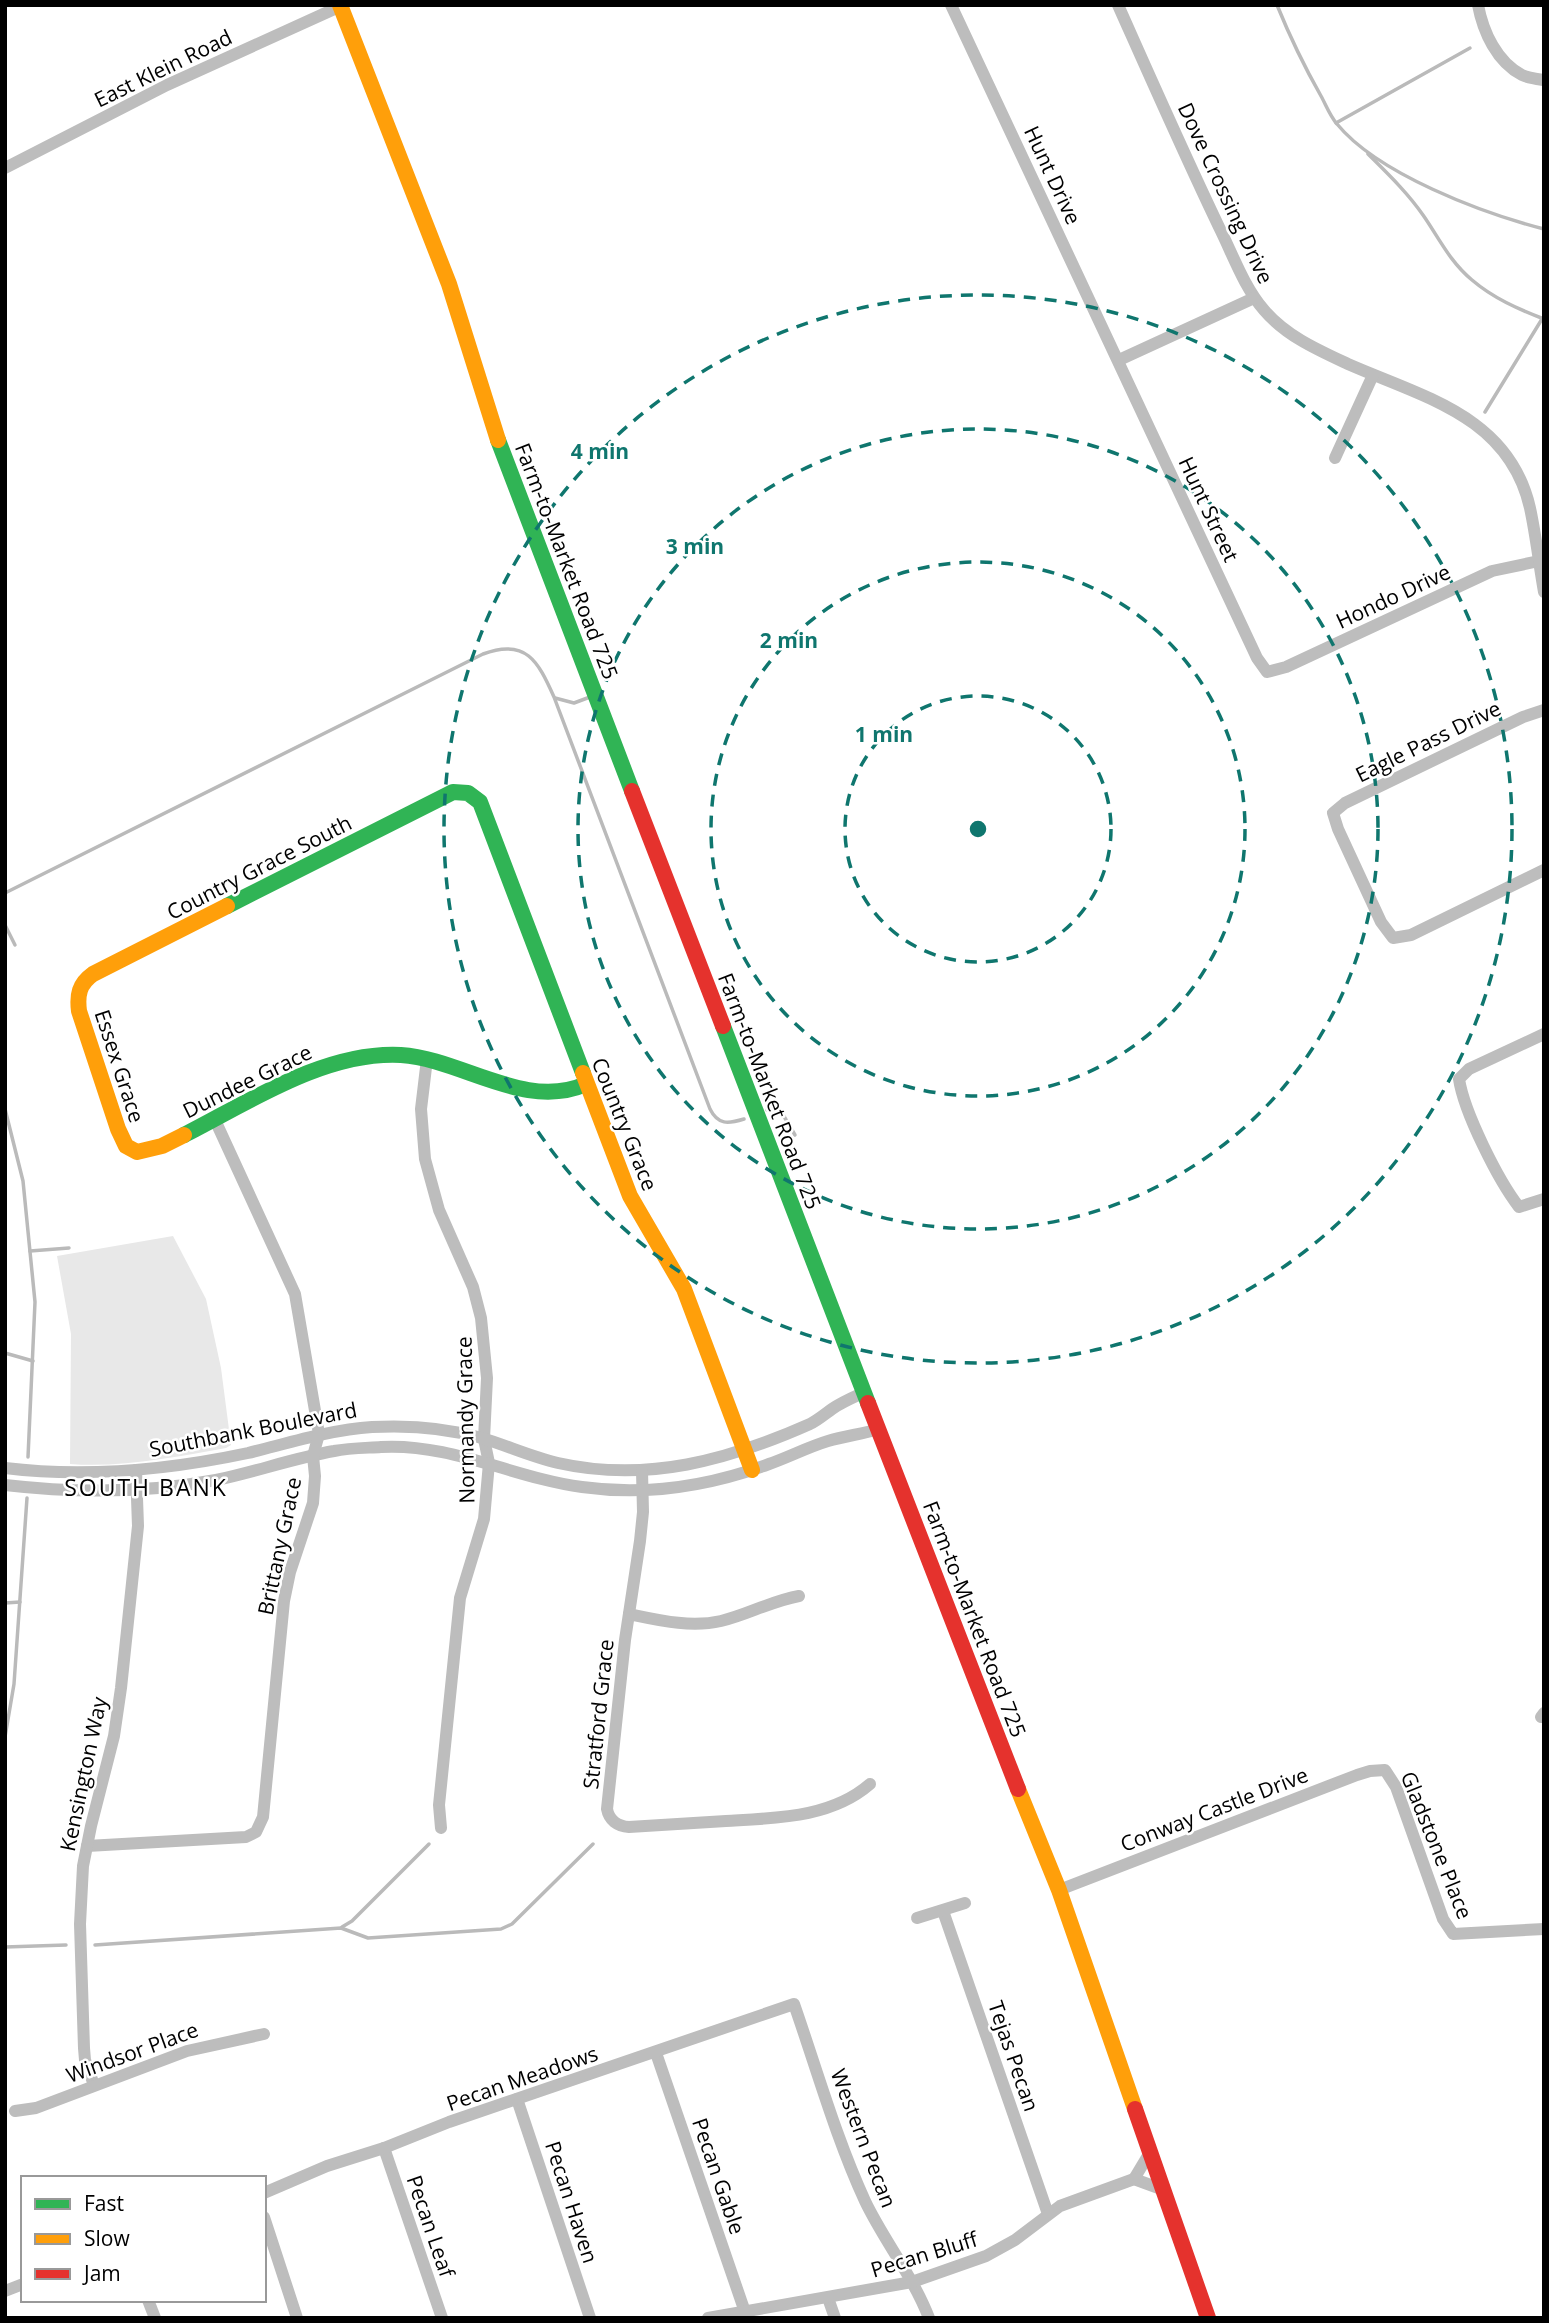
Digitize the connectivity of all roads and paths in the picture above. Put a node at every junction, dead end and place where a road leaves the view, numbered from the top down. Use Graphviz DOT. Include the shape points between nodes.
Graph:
graph roads {
  1 [pos="341,5"];
  2 [pos="951,5"];
  3 [pos="1118,5"];
  4 [pos="1478,5"];
  5 [pos="1544,80"];
  6 [pos="5,169"];
  7 [pos="1254,298"];
  8 [pos="1119,360"];
  9 [pos="1373,374"];
  10 [pos="1335,458"];
  11 [pos="1539,561"];
  12 [pos="1544,592"];
  13 [pos="1267,672"];
  14 [pos="1544,710"];
  15 [pos="466,792"];
  16 [pos="1544,870"];
  17 [pos="78,991"];
  18 [pos="1544,1034"];
  19 [pos="427,1059"];
  20 [pos="586,1084"];
  21 [pos="215,1120"];
  22 [pos="132,1150"];
  23 [pos="1544,1199"];
  24 [pos="865,1392"];
  25 [pos="820,1418"];
  26 [pos="879,1429"];
  27 [pos="319,1434"];
  28 [pos="484,1439"];
  29 [pos="829,1441"];
  30 [pos="744,1449"];
  31 [pos="313,1455"];
  32 [pos="489,1462"];
  33 [pos="5,1468"];
  34 [pos="136,1470"];
  35 [pos="752,1470"];
  36 [pos="642,1471"];
  37 [pos="5,1485"];
  38 [pos="138,1489"];
  39 [pos="643,1491"];
  40 [pos="799,1596"];
  41 [pos="629,1614"];
  42 [pos="1385,1770"];
  43 [pos="870,1784"];
  44 [pos="441,1828"];
  45 [pos="87,1846"];
  46 [pos="1059,1890"];
  47 [pos="965,1903"];
  48 [pos="943,1911"];
  49 [pos="917,1918"];
  50 [pos="1544,1928"];
  51 [pos="794,2004"];
  52 [pos="264,2034"];
  53 [pos="656,2053"];
  54 [pos="94,2085"];
  55 [pos="517,2099"];
  56 [pos="15,2111"];
  57 [pos="384,2148"];
  58 [pos="1149,2154"];
  59 [pos="1134,2179"];
  60 [pos="1164,2190"];
  61 [pos="266,2192"];
  62 [pos="1048,2214"];
  63 [pos="266,2223"];
  64 [pos="912,2282"];
  65 [pos="828,2298"];
  66 [pos="745,2312"];
  67 [pos="297,2318"];
  68 [pos="442,2318"];
  69 [pos="590,2318"];
  70 [pos="708,2318"];
  71 [pos="835,2318"];
  72 [pos="929,2318"];
  73 [pos="1208,2318"];
  1 -- 6 [label="street, East Klein Road" via="167,85"];
  1 -- 24 [label="street, Farm-to-Market Road 725" via="449,284 492,424"];
  2 -- 8 [label="street, Hunt Drive"];
  3 -- 7 [label="street, Dove Crossing Drive"];
  4 -- 5 [label="street" via="1489,39 1503,60 1522,75"];
  7 -- 8 [label="street"];
  7 -- 9 [label="street, Dove Crossing Drive" via="1283,328 1319,351"];
  8 -- 13 [label="street, Hunt Street"];
  9 -- 10 [label="street"];
  9 -- 11 [label="street, Dove Crossing Drive" via="1446,405 1490,436 1516,473 1530,506"];
  11 -- 12 [label="street, Dove Crossing Drive"];
  11 -- 13 [label="street, Hondo Drive" via="1492,571"];
  14 -- 16 [label="street, Eagle Pass Drive" via="1357,797 1333,813 1381,922 1393,937 1410,934"];
  15 -- 17 [label="street, Country Grace South" via="453,792 105,968 87,978"];
  15 -- 20 [label="street, Country Grace" via="480,802"];
  17 -- 22 [label="street, Essex Grace" via="79,1011 118,1129"];
  18 -- 23 [label="street" via="1469,1069 1459,1079 1462,1097 1507,1192 1519,1207"];
  19 -- 20 [label="street, Dundee Grace" via="538,1092 558,1093"];
  19 -- 21 [label="street, Dundee Grace" via="383,1054 334,1062"];
  19 -- 28 [label="street, Normandy Grace" via="421,1110 425,1159 439,1210 465,1266 481,1318 487,1378"];
  20 -- 30 [label="street, Country Grace" via="633,1203 684,1289"];
  21 -- 22 [label="street, Dundee Grace" via="157,1148"];
  21 -- 27 [label="street, Brittany Grace" via="295,1294"];
  24 -- 25 [label="street, Southbank Boulevard"];
  24 -- 26 [label="street, Farm-to-Market Road 725"];
  25 -- 29 [label="street"];
  25 -- 30 [label="street, Southbank Boulevard"];
  26 -- 29 [label="street, Southbank Boulevard"];
  26 -- 46 [label="street, Farm-to-Market Road 725"];
  27 -- 28 [label="street, Southbank Boulevard" via="409,1427"];
  27 -- 31 [label="street, Brittany Grace"];
  27 -- 34 [label="street, Southbank Boulevard" via="249,1452"];
  28 -- 32 [label="street, Normandy Grace"];
  28 -- 36 [label="street, Southbank Boulevard" via="556,1462"];
  29 -- 35 [label="street, Southbank Boulevard"];
  30 -- 35 [label="street, Country Grace"];
  30 -- 36 [label="street, Southbank Boulevard" via="690,1466"];
  31 -- 32 [label="street, Southbank Boulevard" via="385,1447"];
  31 -- 38 [label="street, Southbank Boulevard" via="216,1480"];
  31 -- 45 [label="street, Brittany Grace" via="314,1496 286,1586 263,1817 256,1832 246,1837"];
  32 -- 39 [label="street, Southbank Boulevard" via="566,1485"];
  32 -- 44 [label="street, Normandy Grace" via="484,1519 460,1598 439,1805"];
  33 -- 34 [label="street, Southbank Boulevard" via="76,1473"];
  34 -- 38 [label="street, Kensington Way"];
  35 -- 39 [label="street, Southbank Boulevard" via="694,1486"];
  36 -- 39 [label="street, Stratford Grace"];
  37 -- 38 [label="street, Southbank Boulevard" via="61,1491"];
  38 -- 45 [label="street, Kensington Way" via="120,1701"];
  39 -- 41 [label="street, Stratford Grace"];
  40 -- 41 [label="street" via="709,1623"];
  41 -- 43 [label="street, Stratford Grace" via="607,1809 614,1822 629,1827 791,1816 840,1803"];
  42 -- 46 [label="street, Conway Castle Drive" via="1357,1775"];
  42 -- 50 [label="street, Gladstone Place" via="1396,1787 1452,1934"];
  45 -- 54 [label="street, Kensington Way" via="80,1924 85,2060"];
  46 -- 58 [label="street, Farm-to-Market Road 725"];
  47 -- 48 [label="street"];
  48 -- 49 [label="street"];
  48 -- 62 [label="street, Tejas Pecan"];
  51 -- 53 [label="street, Pecan Meadows"];
  51 -- 64 [label="street, Western Pecan" via="855,2178"];
  52 -- 54 [label="street, Windsor Place" via="201,2046"];
  53 -- 55 [label="street, Pecan Meadows"];
  53 -- 66 [label="street, Pecan Gable"];
  54 -- 56 [label="street, Windsor Place" via="36,2108"];
  55 -- 57 [label="street, Pecan Meadows"];
  55 -- 69 [label="street, Pecan Haven"];
  57 -- 61 [label="street, Pecan Meadows"];
  57 -- 68 [label="street, Pecan Leaf"];
  58 -- 59 [label="street"];
  58 -- 60 [label="street, Farm-to-Market Road 725"];
  59 -- 60 [label="street"];
  59 -- 62 [label="street, Pecan Bluff"];
  60 -- 73 [label="street, Farm-to-Market Road 725"];
  62 -- 64 [label="street, Pecan Bluff" via="986,2256"];
  63 -- 67 [label="street"];
  64 -- 65 [label="street, Pecan Bluff"];
  64 -- 72 [label="street, Western Pecan"];
  65 -- 66 [label="street, Pecan Bluff"];
  65 -- 71 [label="street"];
  66 -- 70 [label="street, Pecan Bluff"];
}
